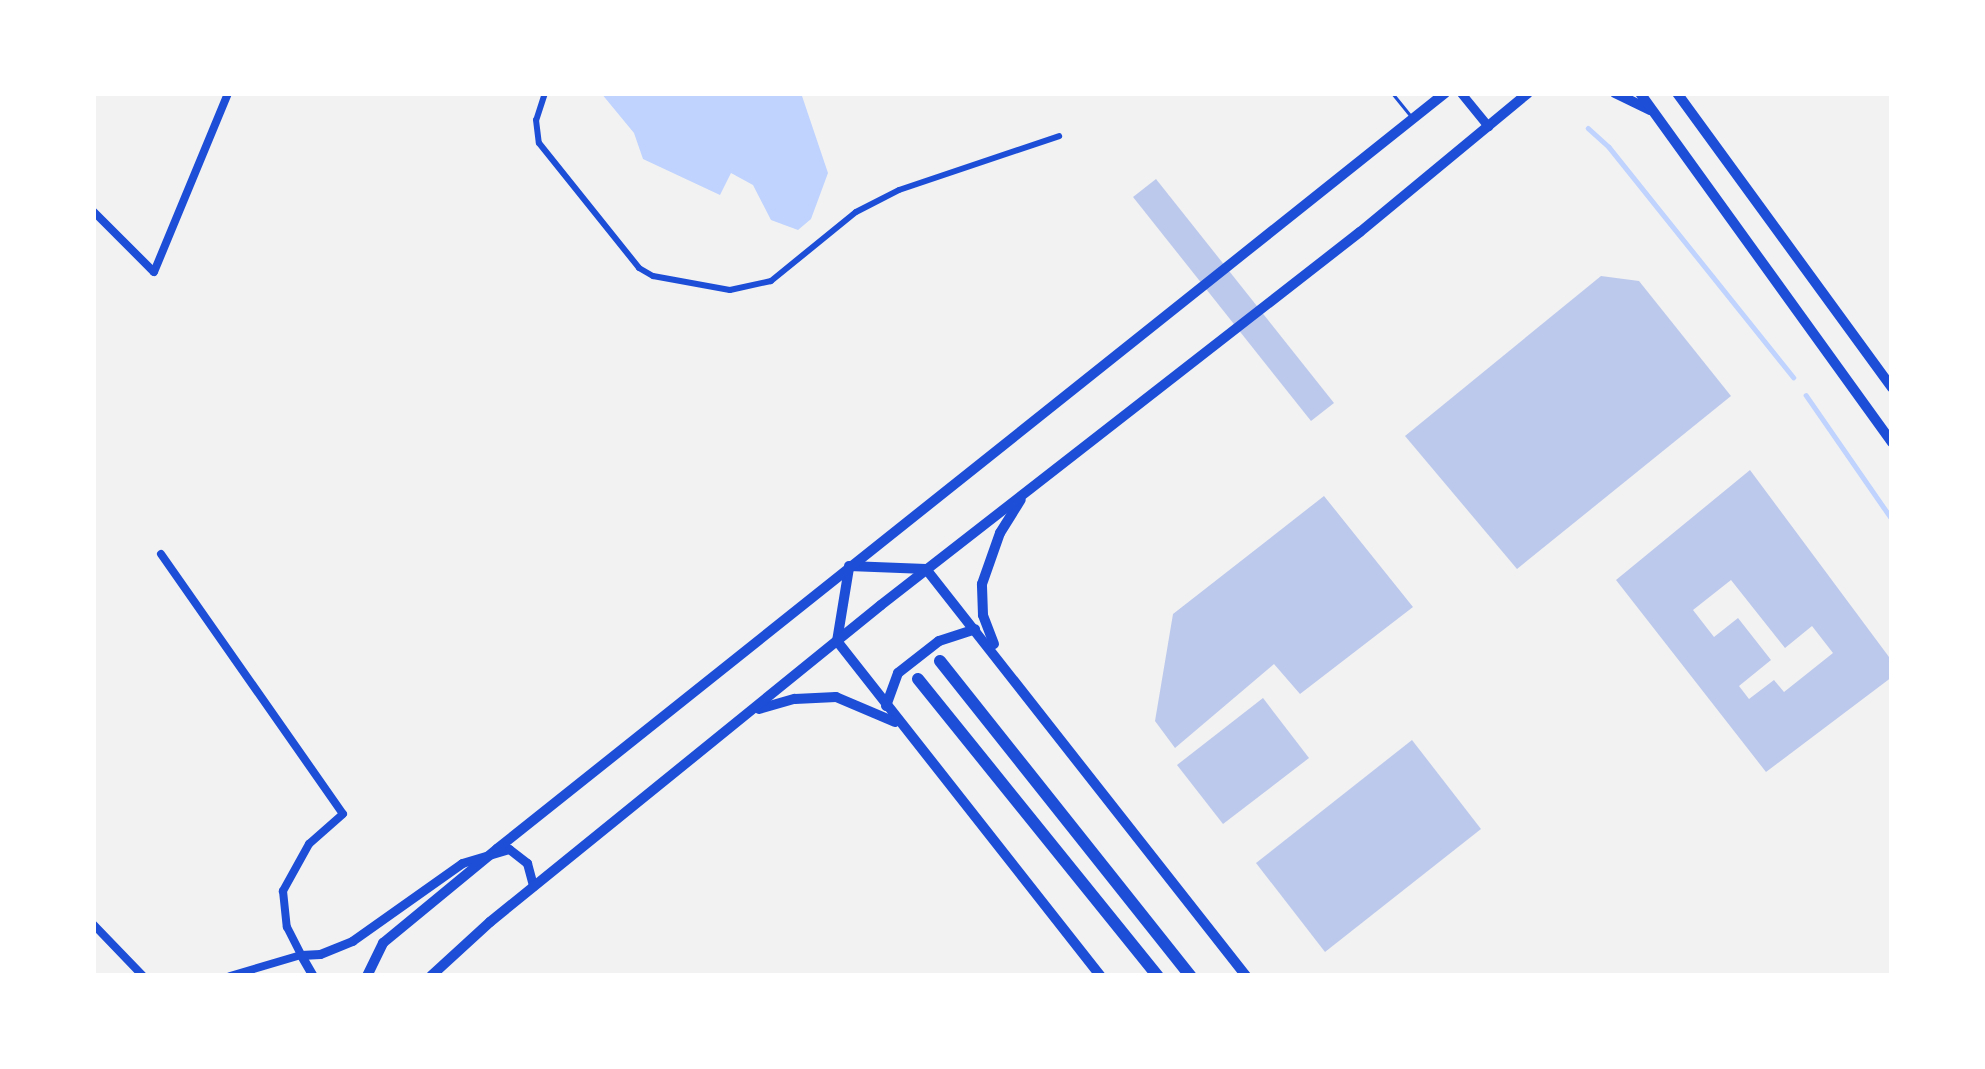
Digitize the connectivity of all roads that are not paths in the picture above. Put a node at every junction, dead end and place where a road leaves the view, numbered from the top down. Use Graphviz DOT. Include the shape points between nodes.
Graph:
graph roads {
  1 [pos="228,93"];
  2 [pos="545,93"];
  3 [pos="1392,93"];
  4 [pos="1445,93"];
  5 [pos="1462,93"];
  6 [pos="1529,93"];
  7 [pos="1615,93"];
  8 [pos="1640,93"];
  9 [pos="1680,94"];
  10 [pos="1654,112"];
  11 [pos="1413,118"];
  12 [pos="1487,126"];
  13 [pos="1059,136"];
  14 [pos="1725,158"];
  15 [pos="1700,176"];
  16 [pos="93,211"];
  17 [pos="1892,388"];
  18 [pos="1892,443"];
  19 [pos="1028,490"];
  20 [pos="161,554"];
  21 [pos="849,566"];
  22 [pos="926,569"];
  23 [pos="975,629"];
  24 [pos="837,640"];
  25 [pos="999,658"];
  26 [pos="940,661"];
  27 [pos="918,679"];
  28 [pos="886,706"];
  29 [pos="902,726"];
  30 [pos="726,731"];
  31 [pos="497,849"];
  32 [pos="533,886"];
  33 [pos="93,924"];
  34 [pos="301,955"];
  35 [pos="143,976"];
  36 [pos="230,976"];
  37 [pos="313,976"];
  38 [pos="367,976"];
  39 [pos="431,976"];
  40 [pos="1101,976"];
  41 [pos="1158,976"];
  42 [pos="1191,976"];
  43 [pos="1246,976"];
  1 -- 16 [label="street" via="154,272"];
  2 -- 13 [label="street" via="539,142 639,268 730,290 772,280 838,225 899,190"];
  3 -- 11 [label="lane"];
  4 -- 11 [label="main road"];
  5 -- 12 [label="street"];
  6 -- 12 [label="main road"];
  7 -- 10 [label="main road"];
  8 -- 10 [label="main road"];
  9 -- 14 [label="main road"];
  10 -- 15 [label="main road"];
  11 -- 21 [label="main road"];
  12 -- 19 [label="main road"];
  14 -- 15 [label="main road"];
  14 -- 17 [label="main road"];
  15 -- 18 [label="main road"];
  19 -- 22 [label="main road"];
  19 -- 25 [label="main road" via="1000,533 982,584"];
  20 -- 34 [label="street" via="343,814 309,844 283,891"];
  21 -- 22 [label="main road"];
  21 -- 24 [label="main road"];
  21 -- 31 [label="main road"];
  22 -- 23 [label="main road"];
  22 -- 24 [label="main road"];
  23 -- 25 [label="main road"];
  23 -- 28 [label="main road" via="939,641 898,673"];
  24 -- 28 [label="main road"];
  24 -- 30 [label="main road"];
  25 -- 43 [label="main road"];
  26 -- 42 [label="main road"];
  27 -- 41 [label="main road"];
  28 -- 29 [label="main road"];
  29 -- 30 [label="main road" via="855,701 816,697 755,710"];
  29 -- 40 [label="main road"];
  30 -- 32 [label="main road"];
  31 -- 32 [label="street" via="519,855"];
  31 -- 34 [label="street" via="443,875 352,941"];
  31 -- 38 [label="main road" via="383,943"];
  32 -- 39 [label="main road"];
  33 -- 35 [label="street"];
  34 -- 36 [label="street"];
  34 -- 37 [label="street"];
}
